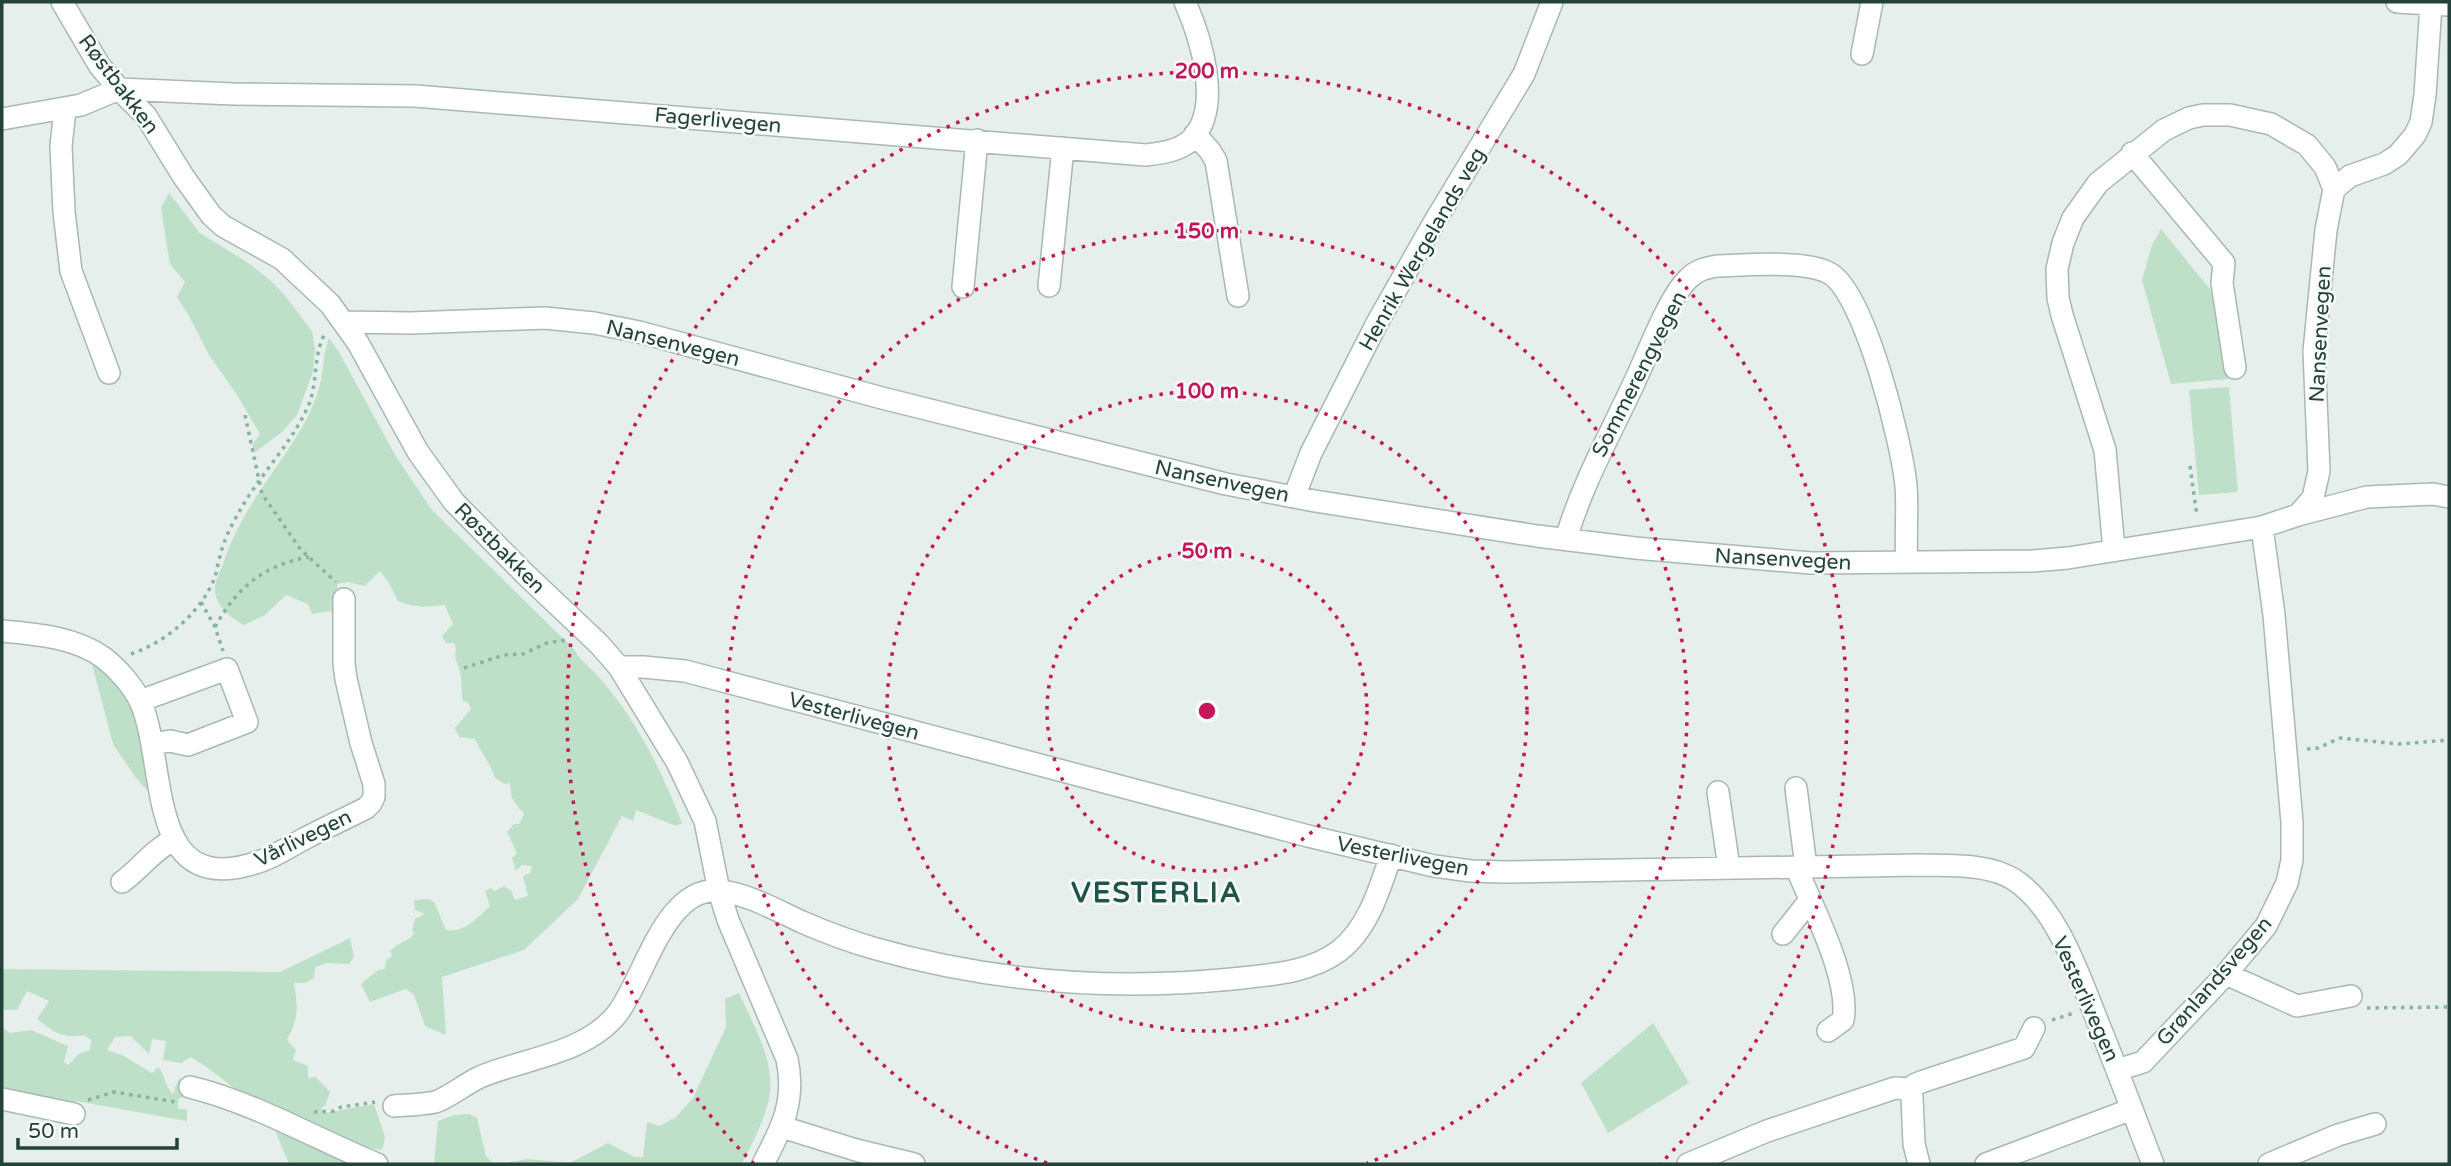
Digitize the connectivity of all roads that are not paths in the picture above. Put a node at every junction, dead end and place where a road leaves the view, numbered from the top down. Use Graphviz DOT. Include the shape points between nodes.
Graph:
graph roads {
  1 [pos="62,2"];
  2 [pos="1185,2"];
  3 [pos="1552,2"];
  4 [pos="1872,2"];
  5 [pos="2397,2"];
  6 [pos="2440,5"];
  7 [pos="1862,54"];
  8 [pos="119,89"];
  9 [pos="65,109"];
  10 [pos="2,119"];
  11 [pos="1195,134"];
  12 [pos="977,140"];
  13 [pos="1063,148"];
  14 [pos="2132,153"];
  15 [pos="2334,189"];
  16 [pos="1049,286"];
  17 [pos="963,287"];
  18 [pos="1238,296"];
  19 [pos="336,325"];
  20 [pos="2235,368"];
  21 [pos="110,373"];
  22 [pos="1294,497"];
  23 [pos="2449,498"];
  24 [pos="2298,515"];
  25 [pos="2262,527"];
  26 [pos="1566,539"];
  27 [pos="2114,551"];
  28 [pos="1907,562"];
  29 [pos="344,600"];
  30 [pos="2,631"];
  31 [pos="620,667"];
  32 [pos="140,701"];
  33 [pos="152,744"];
  34 [pos="1796,788"];
  35 [pos="1718,792"];
  36 [pos="173,839"];
  37 [pos="1391,855"];
  38 [pos="1801,867"];
  39 [pos="1729,868"];
  40 [pos="122,882"];
  41 [pos="719,891"];
  42 [pos="1810,900"];
  43 [pos="1783,934"];
  44 [pos="2226,974"];
  45 [pos="2349,997"];
  46 [pos="2034,1028"];
  47 [pos="1828,1031"];
  48 [pos="2117,1070"];
  49 [pos="190,1087"];
  50 [pos="1910,1092"];
  51 [pos="2,1099"];
  52 [pos="394,1107"];
  53 [pos="2132,1109"];
  54 [pos="65,1112"];
  55 [pos="2375,1124"];
  56 [pos="782,1127"];
  57 [pos="377,1164"];
  58 [pos="763,1164"];
  59 [pos="914,1164"];
  60 [pos="1688,1164"];
  61 [pos="1919,1164"];
  62 [pos="1986,1164"];
  63 [pos="2153,1164"];
  64 [pos="2269,1164"];
  1 -- 8 [label="street, Røstbakken" via="99,65"];
  2 -- 11 [label="street" via="1202,50 1206,80 1203,118"];
  3 -- 22 [label="street, Henrik Wergelands veg" via="1524,74 1377,323 1311,453"];
  4 -- 7 [label="street"];
  5 -- 6 [label="street"];
  6 -- 15 [label="street" via="2427,41 2425,95 2415,135 2398,155 2350,176"];
  8 -- 9 [label="street, Fagerlivegen"];
  8 -- 12 [label="street, Fagerlivegen" via="415,96"];
  8 -- 19 [label="street, Røstbakken" via="146,116 211,215 282,259 323,297"];
  9 -- 10 [label="street, Fagerlivegen"];
  9 -- 21 [label="street" via="61,146 71,271"];
  11 -- 13 [label="street, Fagerlivegen" via="1182,146 1146,155"];
  11 -- 18 [label="street" via="1216,161"];
  12 -- 13 [label="street, Fagerlivegen"];
  12 -- 17 [label="street"];
  13 -- 16 [label="street"];
  14 -- 15 [label="street" via="2189,118 2216,114 2244,117 2283,129 2307,145 2325,167"];
  14 -- 20 [label="street" via="2224,263 2222,283"];
  14 -- 27 [label="street" via="2080,206 2057,269 2062,314 2105,450"];
  15 -- 24 [label="street, Nansenvegen" via="2314,351 2319,471 2313,498"];
  19 -- 22 [label="street, Nansenvegen" via="545,318 594,323 1083,450"];
  19 -- 31 [label="street, Røstbakken" via="358,343 418,452 454,502"];
  22 -- 26 [label="street, Nansenvegen"];
  23 -- 24 [label="street, Nansenvegen" via="2433,494 2367,497"];
  24 -- 25 [label="street, Nansenvegen"];
  25 -- 27 [label="street, Nansenvegen"];
  25 -- 44 [label="street, Grønlandsvegen" via="2274,615 2292,860 2287,883 2266,926"];
  26 -- 28 [label="street, Nansenvegen" via="1811,564"];
  26 -- 28 [label="street, Sommerengvegen" via="1596,460 1687,279 1717,266 1806,266 1836,278 1860,314 1899,448 1906,486"];
  27 -- 28 [label="street, Nansenvegen" via="2032,561"];
  29 -- 36 [label="street, Vårlivegen" via="345,672 374,784 371,803 245,866 203,865 185,855"];
  30 -- 32 [label="street, Vårlivegen" via="86,648 109,663"];
  31 -- 37 [label="street, Vesterlivegen" via="685,671"];
  31 -- 41 [label="street, Røstbakken" via="695,800 708,833"];
  32 -- 33 [label="street, Vårlivegen"];
  32 -- 33 [label="street" via="227,669 247,722 188,745"];
  33 -- 36 [label="street, Vårlivegen"];
  34 -- 38 [label="street"];
  35 -- 39 [label="street"];
  36 -- 40 [label="street" via="155,849"];
  37 -- 39 [label="street, Vesterlivegen" via="1471,871"];
  37 -- 41 [label="street" via="1373,905 1352,939 1330,957 1284,972 1144,985 1004,976 917,960 844,939 754,900"];
  38 -- 39 [label="street, Vesterlivegen"];
  38 -- 42 [label="street"];
  38 -- 48 [label="street, Vesterlivegen" via="1961,866 2012,879 2040,905 2065,944"];
  41 -- 52 [label="street" via="702,892 680,906 624,1004 599,1032 482,1076 438,1101"];
  41 -- 56 [label="street, Røstbakken" via="787,1059 790,1096"];
  42 -- 43 [label="street"];
  42 -- 47 [label="street" via="1838,972 1846,1007 1843,1020"];
  44 -- 45 [label="street" via="2297,1006"];
  44 -- 48 [label="street, Grønlandsvegen" via="2143,1062"];
  46 -- 50 [label="street" via="2024,1048 1921,1082"];
  48 -- 53 [label="street, Vesterlivegen"];
  49 -- 57 [label="street" via="220,1094"];
  50 -- 60 [label="street" via="1895,1088 1881,1092"];
  50 -- 61 [label="street"];
  51 -- 54 [label="street"];
  53 -- 62 [label="street"];
  53 -- 63 [label="street, Vesterlivegen"];
  55 -- 64 [label="street"];
  56 -- 58 [label="street, Røstbakken"];
  56 -- 59 [label="street"];
}
